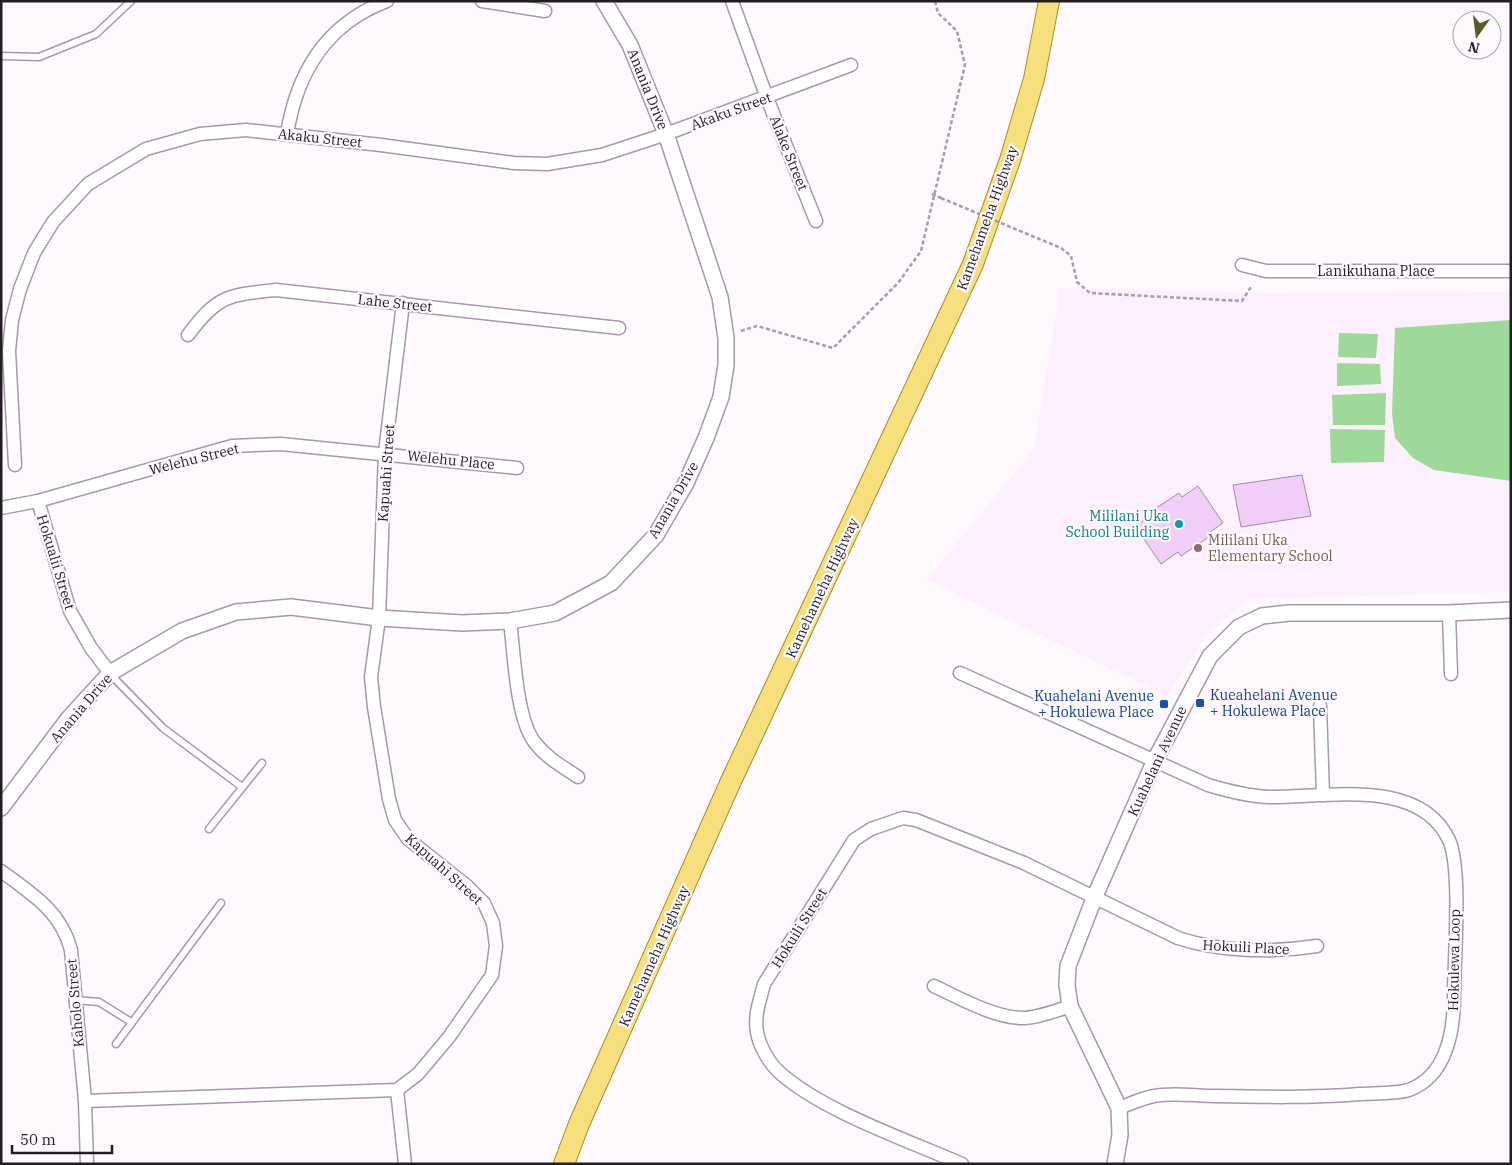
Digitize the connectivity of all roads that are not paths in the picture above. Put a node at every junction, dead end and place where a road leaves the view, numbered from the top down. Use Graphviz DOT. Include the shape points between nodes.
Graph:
graph roads {
  1 [pos="132,1"];
  2 [pos="388,1"];
  3 [pos="482,1"];
  4 [pos="604,1"];
  5 [pos="732,1"];
  6 [pos="1049,1"];
  7 [pos="545,11"];
  8 [pos="1,56"];
  9 [pos="851,65"];
  10 [pos="767,98"];
  11 [pos="287,134"];
  12 [pos="666,134"];
  13 [pos="816,221"];
  14 [pos="1242,265"];
  15 [pos="1511,271"];
  16 [pos="403,304"];
  17 [pos="618,328"];
  18 [pos="188,335"];
  19 [pos="385,453"];
  20 [pos="15,466"];
  21 [pos="517,468"];
  22 [pos="38,501"];
  23 [pos="1,508"];
  24 [pos="1511,610"];
  25 [pos="1449,613"];
  26 [pos="379,618"];
  27 [pos="510,621"];
  28 [pos="110,673"];
  29 [pos="960,673"];
  30 [pos="1452,674"];
  31 [pos="1320,706"];
  32 [pos="1155,760"];
  33 [pos="262,763"];
  34 [pos="578,777"];
  35 [pos="242,787"];
  36 [pos="1323,795"];
  37 [pos="1,808"];
  38 [pos="209,829"];
  39 [pos="1,871"];
  40 [pos="1095,896"];
  41 [pos="221,903"];
  42 [pos="1317,946"];
  43 [pos="934,986"];
  44 [pos="75,1000"];
  45 [pos="1070,1006"];
  46 [pos="131,1022"];
  47 [pos="116,1044"];
  48 [pos="398,1090"];
  49 [pos="85,1101"];
  50 [pos="1119,1108"];
  51 [pos="88,1164"];
  52 [pos="405,1164"];
  53 [pos="564,1164"];
  54 [pos="962,1164"];
  55 [pos="1115,1164"];
  1 -- 8 [label="lane" via="96,34 39,57"];
  2 -- 11 [label="street" via="371,7 345,24 310,63 291,110"];
  3 -- 7 [label="street"];
  4 -- 12 [label="street, Anania Drive" via="630,45"];
  5 -- 10 [label="street, Alake Street"];
  6 -- 53 [label="main road, Kamehameha Highway" via="1034,79 1013,151 973,264 731,781"];
  9 -- 10 [label="street, Akaku Street"];
  10 -- 12 [label="street, Akaku Street"];
  10 -- 13 [label="street, Alake Street"];
  11 -- 12 [label="street, Akaku Street" via="514,164 547,164 602,155"];
  11 -- 20 [label="street, Akaku Street" via="246,130 200,134 146,149 88,184 53,222 34,253 12,320 9,351"];
  12 -- 27 [label="street, Anania Drive" via="720,296 726,338 721,397 686,483 656,535 612,583 555,613"];
  14 -- 15 [label="street, Lanikuhana Place" via="1266,271"];
  16 -- 17 [label="street, Lahe Street"];
  16 -- 18 [label="street, Lahe Street" via="276,290 251,293 226,298 205,312"];
  16 -- 19 [label="street, Kapuahi Street"];
  19 -- 21 [label="street, Welehu Place"];
  19 -- 22 [label="street, Welehu Street" via="281,444 232,446"];
  19 -- 26 [label="street, Kapuahi Street"];
  22 -- 23 [label="street, Welehu Street"];
  22 -- 28 [label="street, Hokualii Street" via="70,610 91,648"];
  24 -- 25 [label="street, Kuahelani Avenue"];
  25 -- 30 [label="street"];
  25 -- 32 [label="street, Kuahelani Avenue" via="1290,612 1262,616 1239,627 1210,656"];
  26 -- 27 [label="street, Anania Drive" via="462,623"];
  26 -- 28 [label="street, Anania Drive" via="291,607 236,612 182,631"];
  26 -- 48 [label="street, Kapuahi Street" via="371,677 395,820 408,839 484,903 493,923 496,946 492,975 449,1037 418,1074"];
  27 -- 34 [label="street" via="518,693 534,742"];
  28 -- 35 [label="lane" via="163,728"];
  28 -- 37 [label="street, Anania Drive" via="69,718"];
  29 -- 32 [label="street, Hokulewa Loop"];
  31 -- 36 [label="street"];
  32 -- 36 [label="street, Hokulewa Loop" via="1208,785 1238,794 1268,797"];
  32 -- 40 [label="street, Kuahelani Avenue"];
  33 -- 35 [label="lane"];
  35 -- 38 [label="lane"];
  36 -- 50 [label="street, Hokulewa Loop" via="1403,800 1420,807 1439,825 1449,841 1455,897 1454,1026 1447,1050 1437,1068 1423,1082 1408,1090 1339,1096 1155,1095"];
  39 -- 44 [label="street, Kaholo Street" via="38,898 66,932 71,950"];
  40 -- 42 [label="street, Hokuili Place" via="1200,946 1291,950"];
  40 -- 45 [label="street, Kuahelani Avenue" via="1068,966"];
  40 -- 54 [label="street, Hokuili Street" via="942,829 903,818 872,829 854,840 764,984 756,1010 757,1033 763,1050 777,1070 801,1090 844,1112"];
  41 -- 46 [label="lane"];
  43 -- 45 [label="street" via="1009,1017 1026,1018"];
  44 -- 46 [label="lane" via="99,1002"];
  44 -- 49 [label="street, Kaholo Street"];
  45 -- 50 [label="street, Kuahelani Avenue"];
  46 -- 47 [label="lane"];
  48 -- 49 [label="street"];
  48 -- 52 [label="street"];
  49 -- 51 [label="street, Kaholo Street"];
  50 -- 55 [label="street, Kuahelani Avenue" via="1120,1135"];
}
